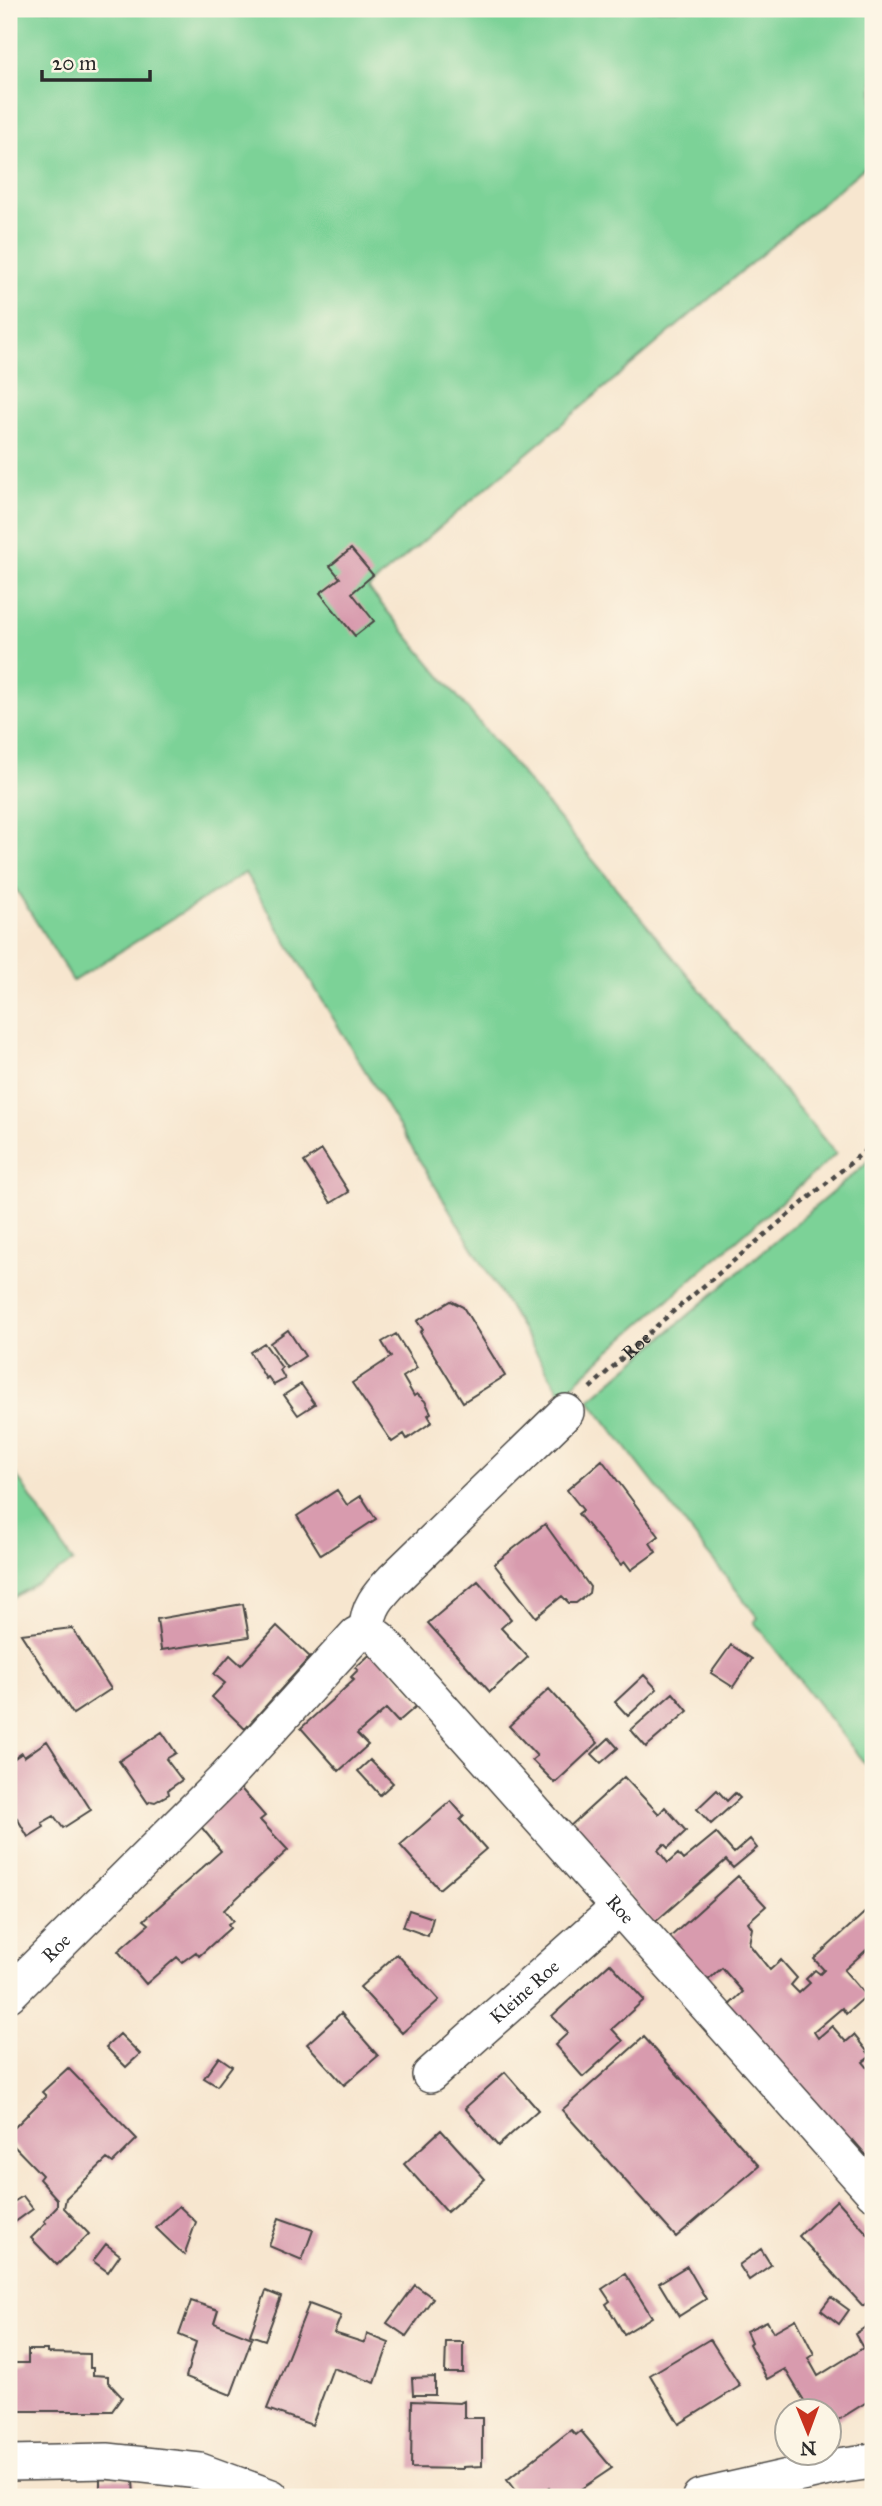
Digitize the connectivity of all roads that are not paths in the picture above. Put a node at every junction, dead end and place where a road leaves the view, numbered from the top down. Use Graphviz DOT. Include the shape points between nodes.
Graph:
graph roads {
  1 [pos="566,1412"];
  2 [pos="367,1629"];
  3 [pos="619,1907"];
  4 [pos="9,1994"];
  5 [pos="430,2075"];
  6 [pos="873,2192"];
  7 [pos="873,2461"];
  8 [pos="9,2463"];
  9 [pos="271,2497"];
  10 [pos="700,2497"];
  1 -- 2 [label="street, Roe" via="385,1589 368,1612"];
  2 -- 3 [label="street, Roe"];
  2 -- 4 [label="street, Roe" via="356,1635 223,1780"];
  3 -- 5 [label="street, Kleine Roe"];
  3 -- 6 [label="street, Roe"];
  7 -- 10 [label="street"];
  8 -- 9 [label="street" via="107,2461 200,2471"];
}
